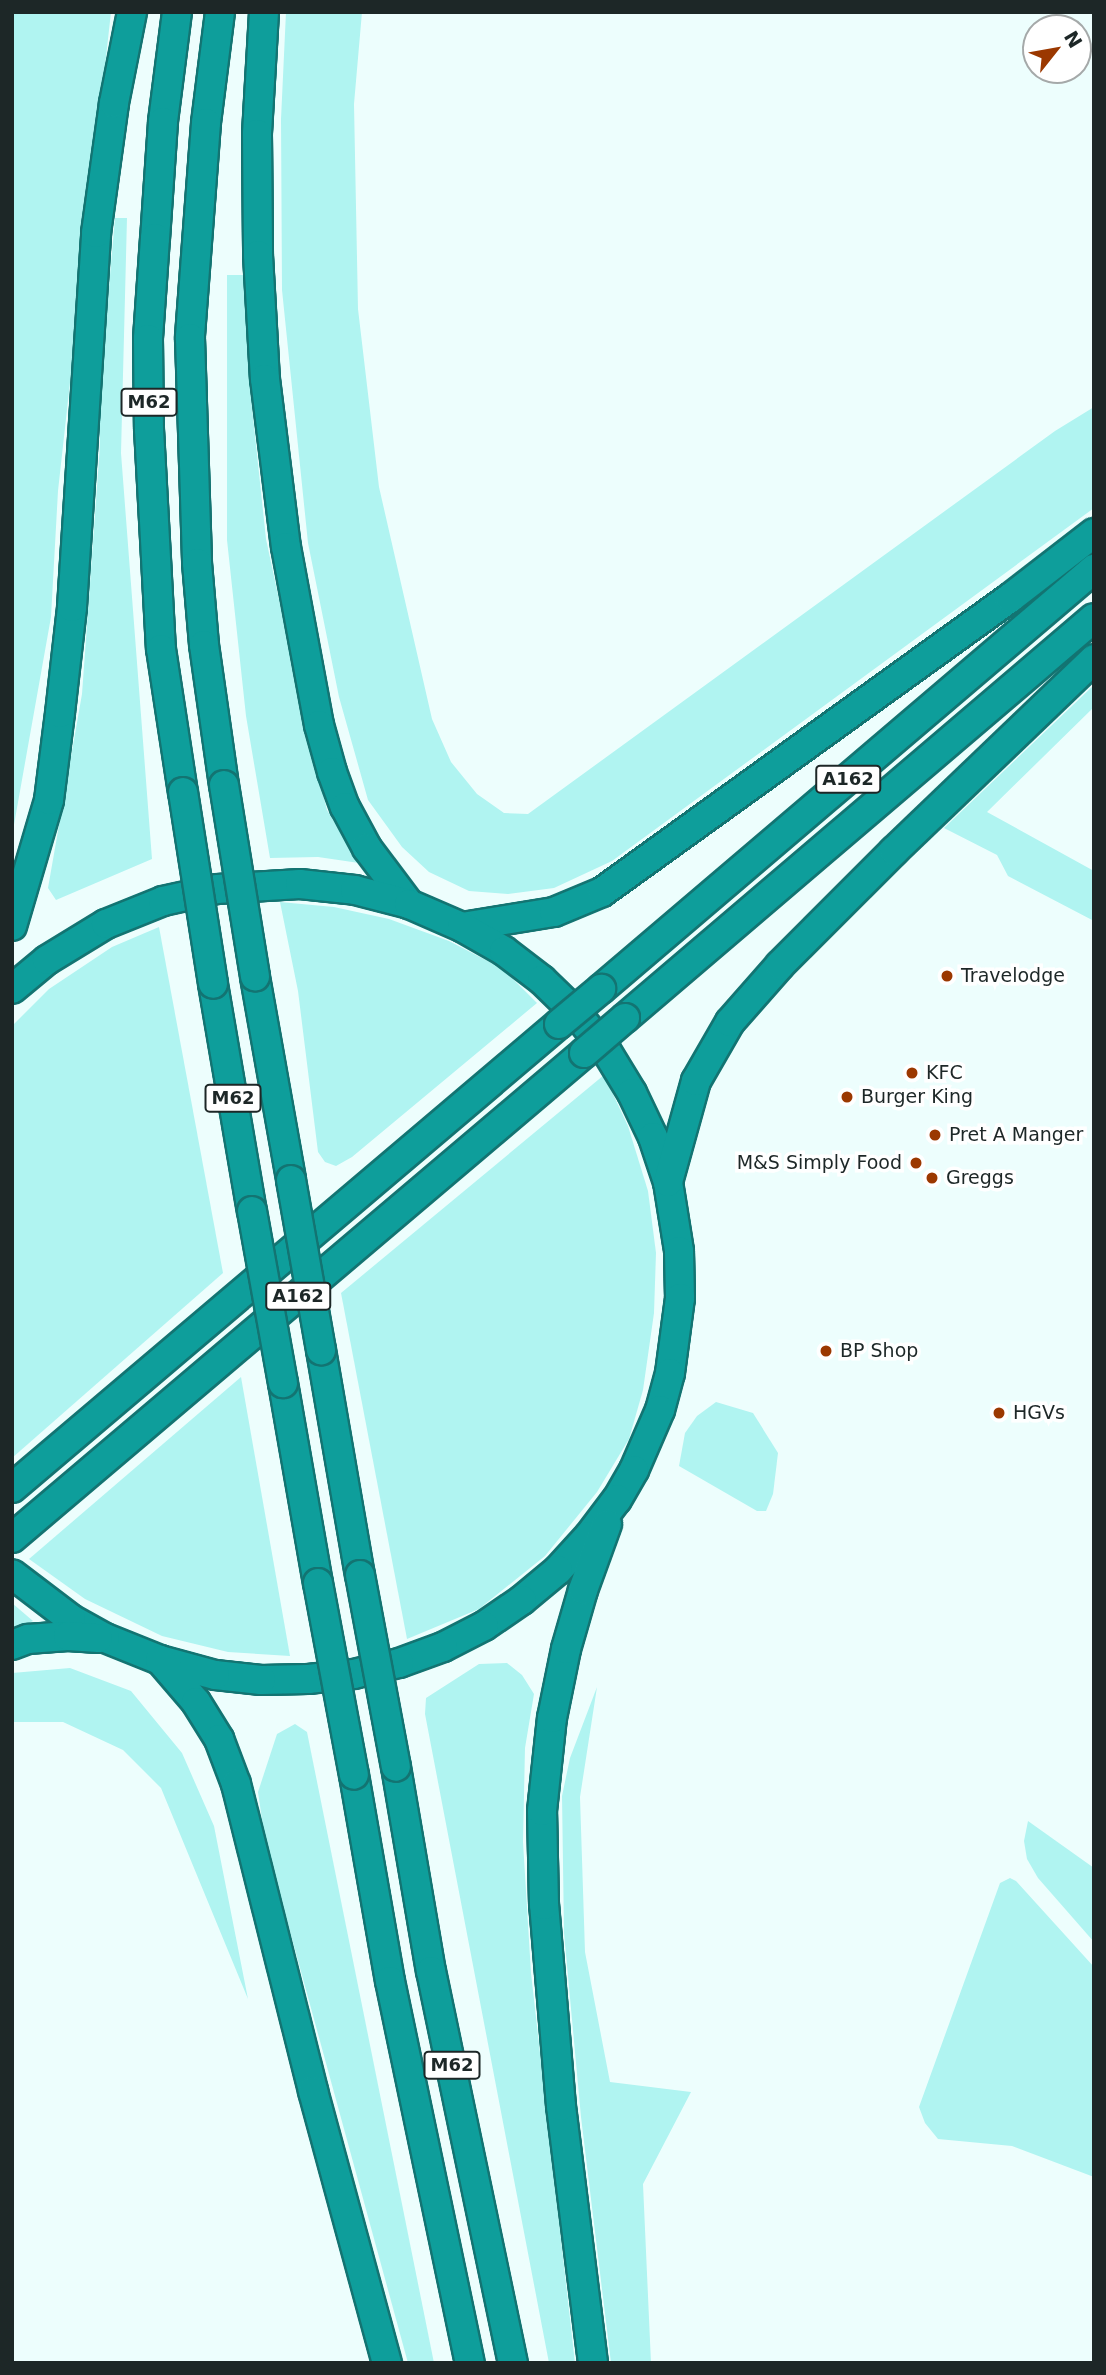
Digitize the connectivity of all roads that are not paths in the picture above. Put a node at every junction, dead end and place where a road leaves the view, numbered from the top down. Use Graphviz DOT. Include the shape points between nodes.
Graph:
graph roads {
  1 [pos="132,12"];
  2 [pos="177,12"];
  3 [pos="220,12"];
  4 [pos="264,12"];
  5 [pos="1094,533"];
  6 [pos="1094,569"];
  7 [pos="1094,618"];
  8 [pos="1094,659"];
  9 [pos="409,904"];
  10 [pos="12,926"];
  11 [pos="462,927"];
  12 [pos="12,989"];
  13 [pos="668,1182"];
  14 [pos="12,1488"];
  15 [pos="617,1499"];
  16 [pos="12,1538"];
  17 [pos="12,1574"];
  18 [pos="105,1638"];
  19 [pos="12,1645"];
  20 [pos="159,1660"];
  21 [pos="387,2363"];
  22 [pos="470,2363"];
  23 [pos="513,2363"];
  24 [pos="593,2363"];
  1 -- 10 [label="highway" via="96,233 72,607 49,800"];
  2 -- 22 [label="highway, M62, bridge" via="159,174 148,339 161,649 213,984 318,1583 390,1981"];
  3 -- 23 [label="highway, M62, bridge" via="206,123 190,338 204,645 255,977 360,1575 432,1971"];
  4 -- 9 [label="highway" via="257,134 258,254 265,379 286,547 332,772 367,848"];
  5 -- 11 [label="highway" via="602,892 554,912"];
  6 -- 14 [label="highway, A162, bridge"];
  7 -- 16 [label="highway, A162, bridge"];
  8 -- 13 [label="highway" via="894,851 730,1022 696,1081"];
  9 -- 11 [label="highway"];
  9 -- 12 [label="highway" via="355,890 300,884 244,885 190,894 106,924 47,960"];
  11 -- 13 [label="highway" via="504,951 577,1014 632,1093"];
  13 -- 15 [label="highway" via="679,1251 677,1336 660,1410"];
  15 -- 20 [label="highway" via="558,1570 522,1600 484,1626 399,1663 331,1677 261,1680 215,1675"];
  15 -- 24 [label="highway" via="566,1649 552,1718 542,1811 544,1905 560,2092"];
  17 -- 18 [label="highway"];
  18 -- 19 [label="highway" via="28,1639"];
  18 -- 20 [label="highway"];
  20 -- 21 [label="highway" via="196,1702 219,1739 236,1784"];
}
